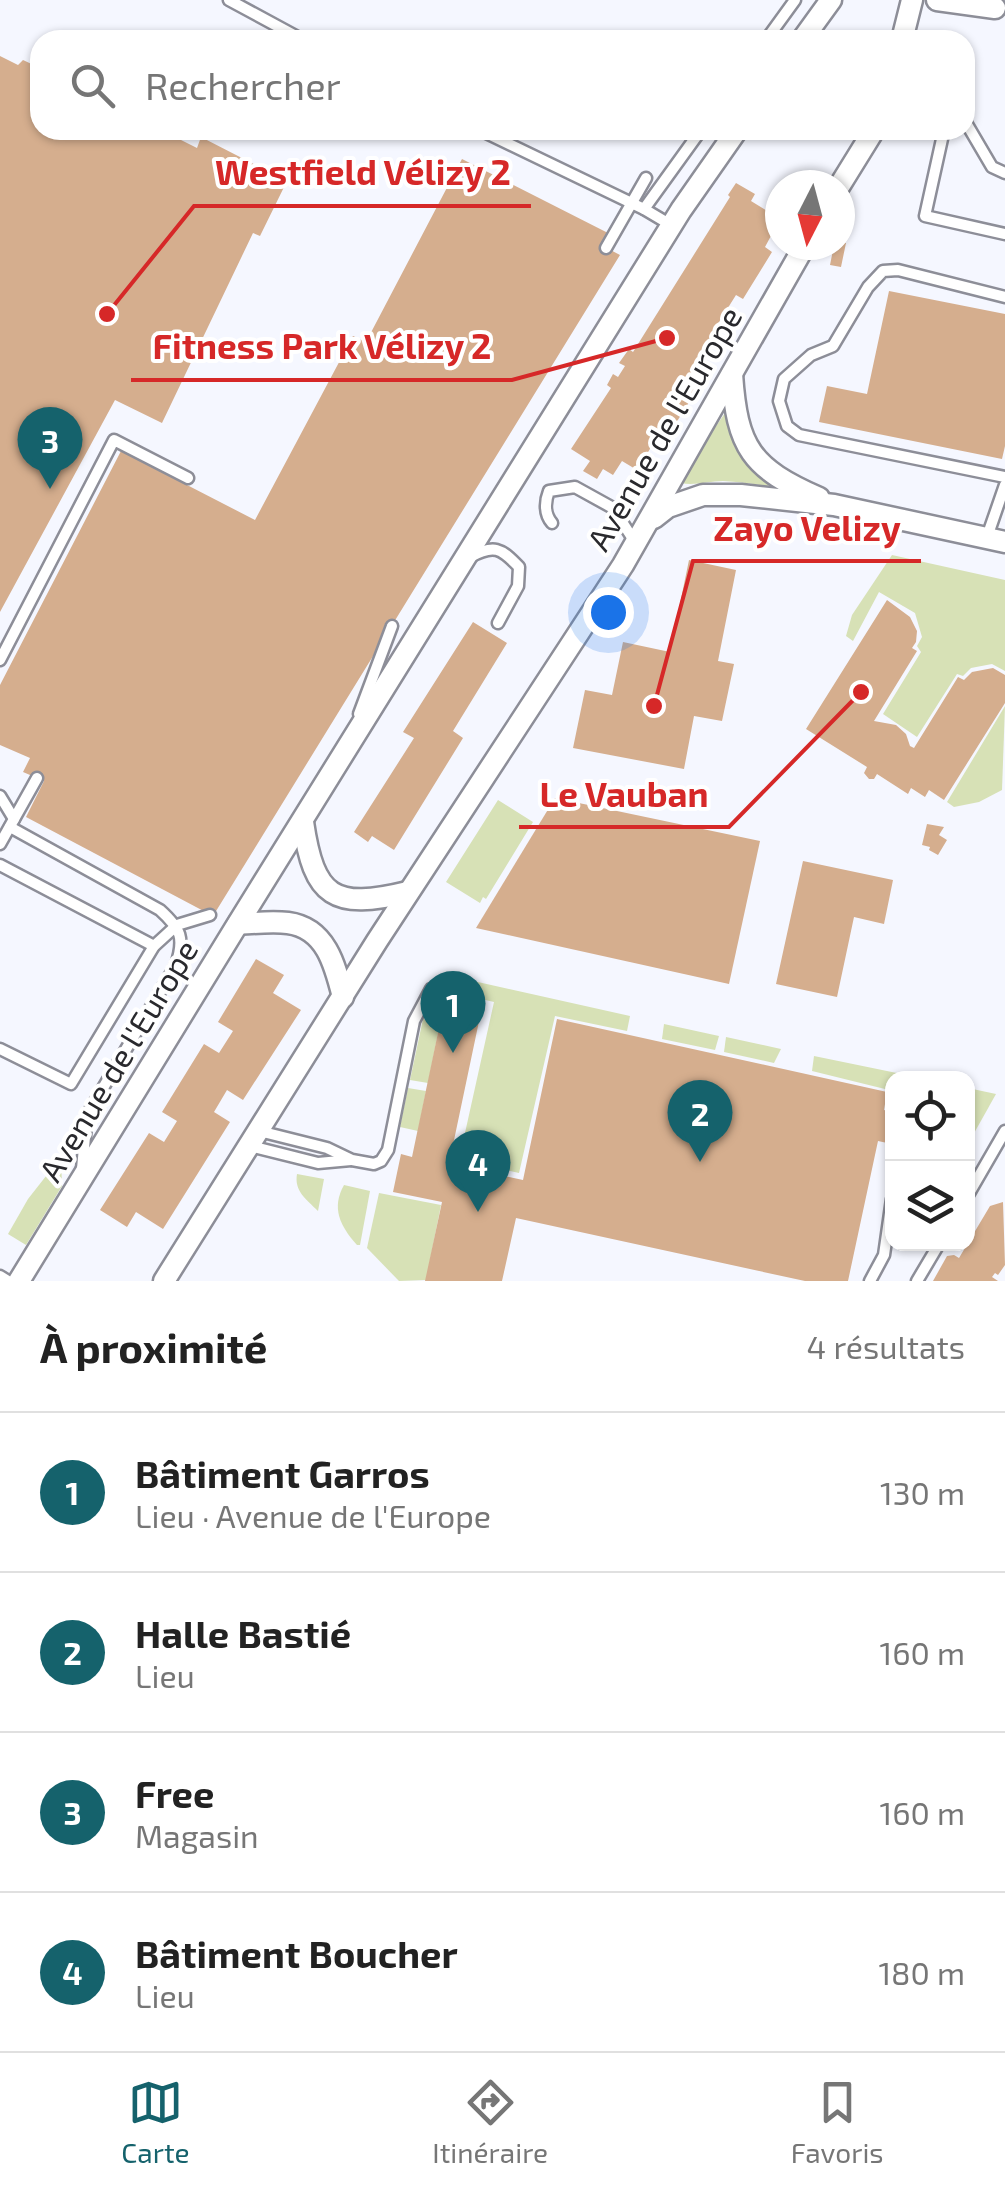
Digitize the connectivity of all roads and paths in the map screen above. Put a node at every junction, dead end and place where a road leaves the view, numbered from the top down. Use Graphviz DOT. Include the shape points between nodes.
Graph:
graph roads {
  1 [pos="228,0"];
  2 [pos="795,0"];
  3 [pos="831,0"];
  4 [pos="912,0"];
  5 [pos="937,0"];
  6 [pos="966,0"];
  7 [pos="1000,9"];
  8 [pos="285,30"];
  9 [pos="773,30"];
  10 [pos="809,30"];
  11 [pos="904,30"];
  12 [pos="975,138"];
  13 [pos="501,140"];
  14 [pos="694,140"];
  15 [pos="730,140"];
  16 [pos="868,140"];
  17 [pos="942,140"];
  18 [pos="849,170"];
  19 [pos="1005,173"];
  20 [pos="646,178"];
  21 [pos="631,203"];
  22 [pos="644,209"];
  23 [pos="672,226"];
  24 [pos="1005,234"];
  25 [pos="606,248"];
  26 [pos="797,260"];
  27 [pos="1005,296"];
  28 [pos="732,374"];
  29 [pos="1005,477"];
  30 [pos="188,478"];
  31 [pos="1005,485"];
  32 [pos="834,505"];
  33 [pos="648,522"];
  34 [pos="552,523"];
  35 [pos="996,539"];
  36 [pos="636,543"];
  37 [pos="463,561"];
  38 [pos="498,623"];
  39 [pos="392,626"];
  40 [pos="0,660"];
  41 [pos="345,754"];
  42 [pos="37,778"];
  43 [pos="0,796"];
  44 [pos="302,822"];
  45 [pos="12,823"];
  46 [pos="0,844"];
  47 [pos="0,865"];
  48 [pos="408,892"];
  49 [pos="210,915"];
  50 [pos="238,924"];
  51 [pos="177,925"];
  52 [pos="154,946"];
  53 [pos="431,989"];
  54 [pos="343,997"];
  55 [pos="0,1049"];
  56 [pos="1005,1132"];
  57 [pos="253,1138"];
  58 [pos="352,1160"];
  59 [pos="81,1179"];
  60 [pos="975,1183"];
  61 [pos="885,1248"];
  62 [pos="935,1251"];
  63 [pos="0,1276"];
  64 [pos="8,1281"];
  65 [pos="19,1281"];
  66 [pos="164,1281"];
  67 [pos="870,1281"];
  68 [pos="917,1281"];
  1 -- 8 [label="lane"];
  2 -- 9 [label="lane"];
  3 -- 10 [label="street"];
  4 -- 11 [label="street"];
  5 -- 7 [label="street"];
  6 -- 7 [label="street"];
  12 -- 19 [label="lane" via="992,167"];
  13 -- 21 [label="lane"];
  14 -- 22 [label="lane"];
  15 -- 23 [label="street, Avenue de l'Europe"];
  16 -- 18 [label="street"];
  17 -- 24 [label="lane" via="926,216"];
  20 -- 21 [label="lane"];
  21 -- 22 [label="lane"];
  21 -- 25 [label="lane"];
  22 -- 23 [label="lane"];
  23 -- 37 [label="street, Avenue de l'Europe"];
  26 -- 28 [label="street, Avenue de l'Europe"];
  27 -- 29 [label="lane" via="883,271 833,346 784,379 778,401 788,426 800,434"];
  28 -- 32 [label="street" via="747,448 768,472"];
  28 -- 33 [label="street, Avenue de l'Europe"];
  30 -- 40 [label="lane" via="114,440"];
  31 -- 35 [label="lane"];
  32 -- 33 [label="street" via="703,495"];
  32 -- 35 [label="street"];
  33 -- 36 [label="street, Avenue de l'Europe"];
  34 -- 36 [label="lane" via="549,491 575,487 613,508"];
  36 -- 48 [label="street, Avenue de l'Europe"];
  37 -- 38 [label="lane" via="486,548 504,551 519,567 518,586"];
  37 -- 41 [label="street, Avenue de l'Europe"];
  39 -- 41 [label="lane"];
  41 -- 44 [label="street, Avenue de l'Europe"];
  42 -- 45 [label="lane"];
  43 -- 45 [label="lane"];
  44 -- 48 [label="street" via="316,878 333,893 376,900"];
  44 -- 50 [label="street, Avenue de l'Europe"];
  45 -- 46 [label="lane"];
  45 -- 51 [label="lane"];
  47 -- 52 [label="lane"];
  48 -- 54 [label="street, Avenue de l'Europe"];
  49 -- 51 [label="lane"];
  50 -- 54 [label="street, Avenue de l'Europe" via="290,923 312,932 328,949"];
  50 -- 59 [label="street, Avenue de l'Europe"];
  51 -- 52 [label="lane"];
  51 -- 59 [label="lane" via="182,946 176,965 87,1115"];
  52 -- 55 [label="lane" via="71,1084"];
  53 -- 58 [label="lane" via="414,1021 386,1156 374,1164"];
  54 -- 57 [label="street, Avenue de l'Europe"];
  56 -- 60 [label="lane"];
  57 -- 58 [label="lane" via="327,1148"];
  57 -- 58 [label="lane" via="318,1162"];
  57 -- 66 [label="street, Avenue de l'Europe"];
  59 -- 65 [label="street, Avenue de l'Europe"];
  61 -- 67 [label="lane"];
  62 -- 68 [label="lane"];
  63 -- 64 [label="lane"];
}
